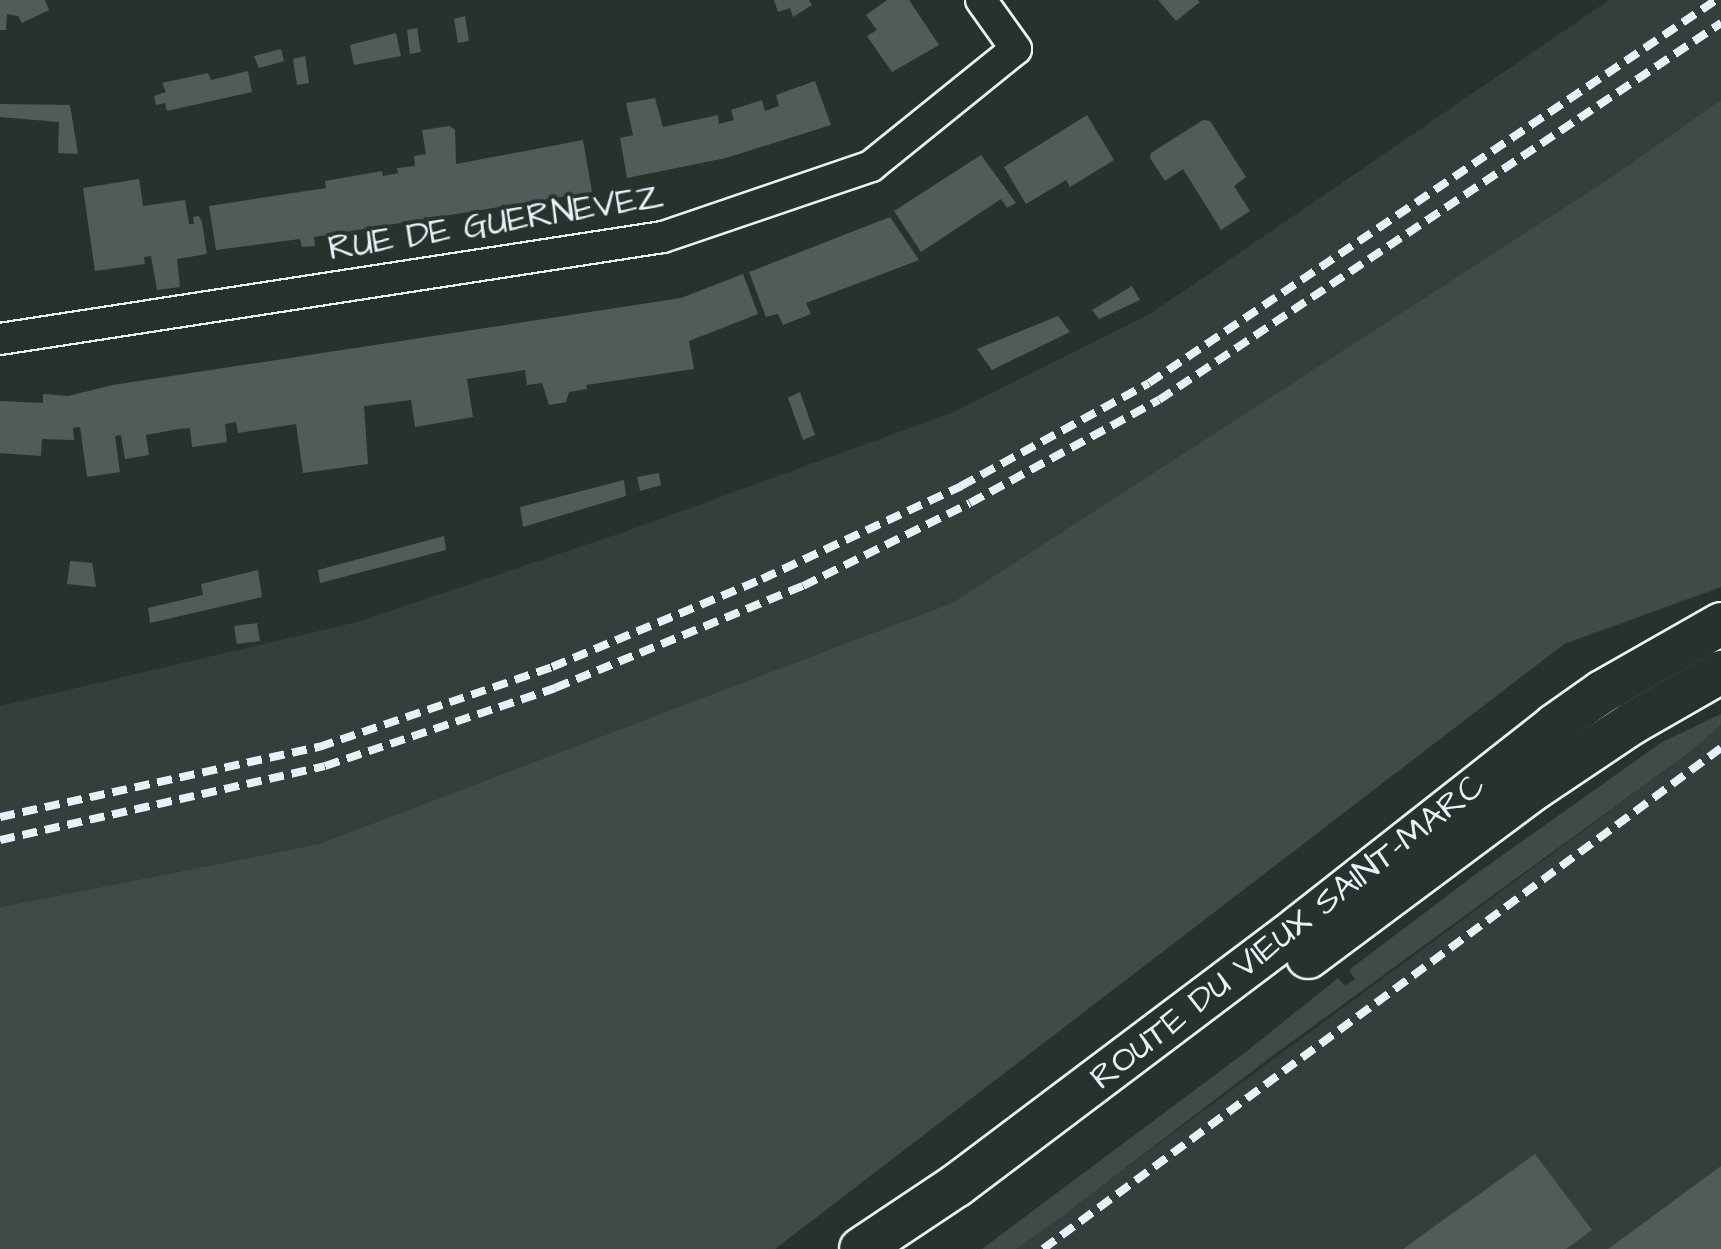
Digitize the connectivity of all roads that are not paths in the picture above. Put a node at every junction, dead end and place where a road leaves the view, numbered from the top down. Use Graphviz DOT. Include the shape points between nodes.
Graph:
graph roads {
  1 [pos="981,0"];
  2 [pos="0,339"];
  3 [pos="1721,624"];
  4 [pos="1721,672"];
  5 [pos="861,1249"];
  6 [pos="914,1249"];
  1 -- 2 [label="street, RUE DE GUERNEVEZ" via="1016,48 870,166 663,237"];
  3 -- 5 [label="main road, ROUTE DU VIEUX SAINT-MARC" via="1554,726 1300,927 957,1185"];
  4 -- 6 [label="main road, ROUTE DU VIEUX SAINT-MARC" via="1632,723 1486,823"];
}
